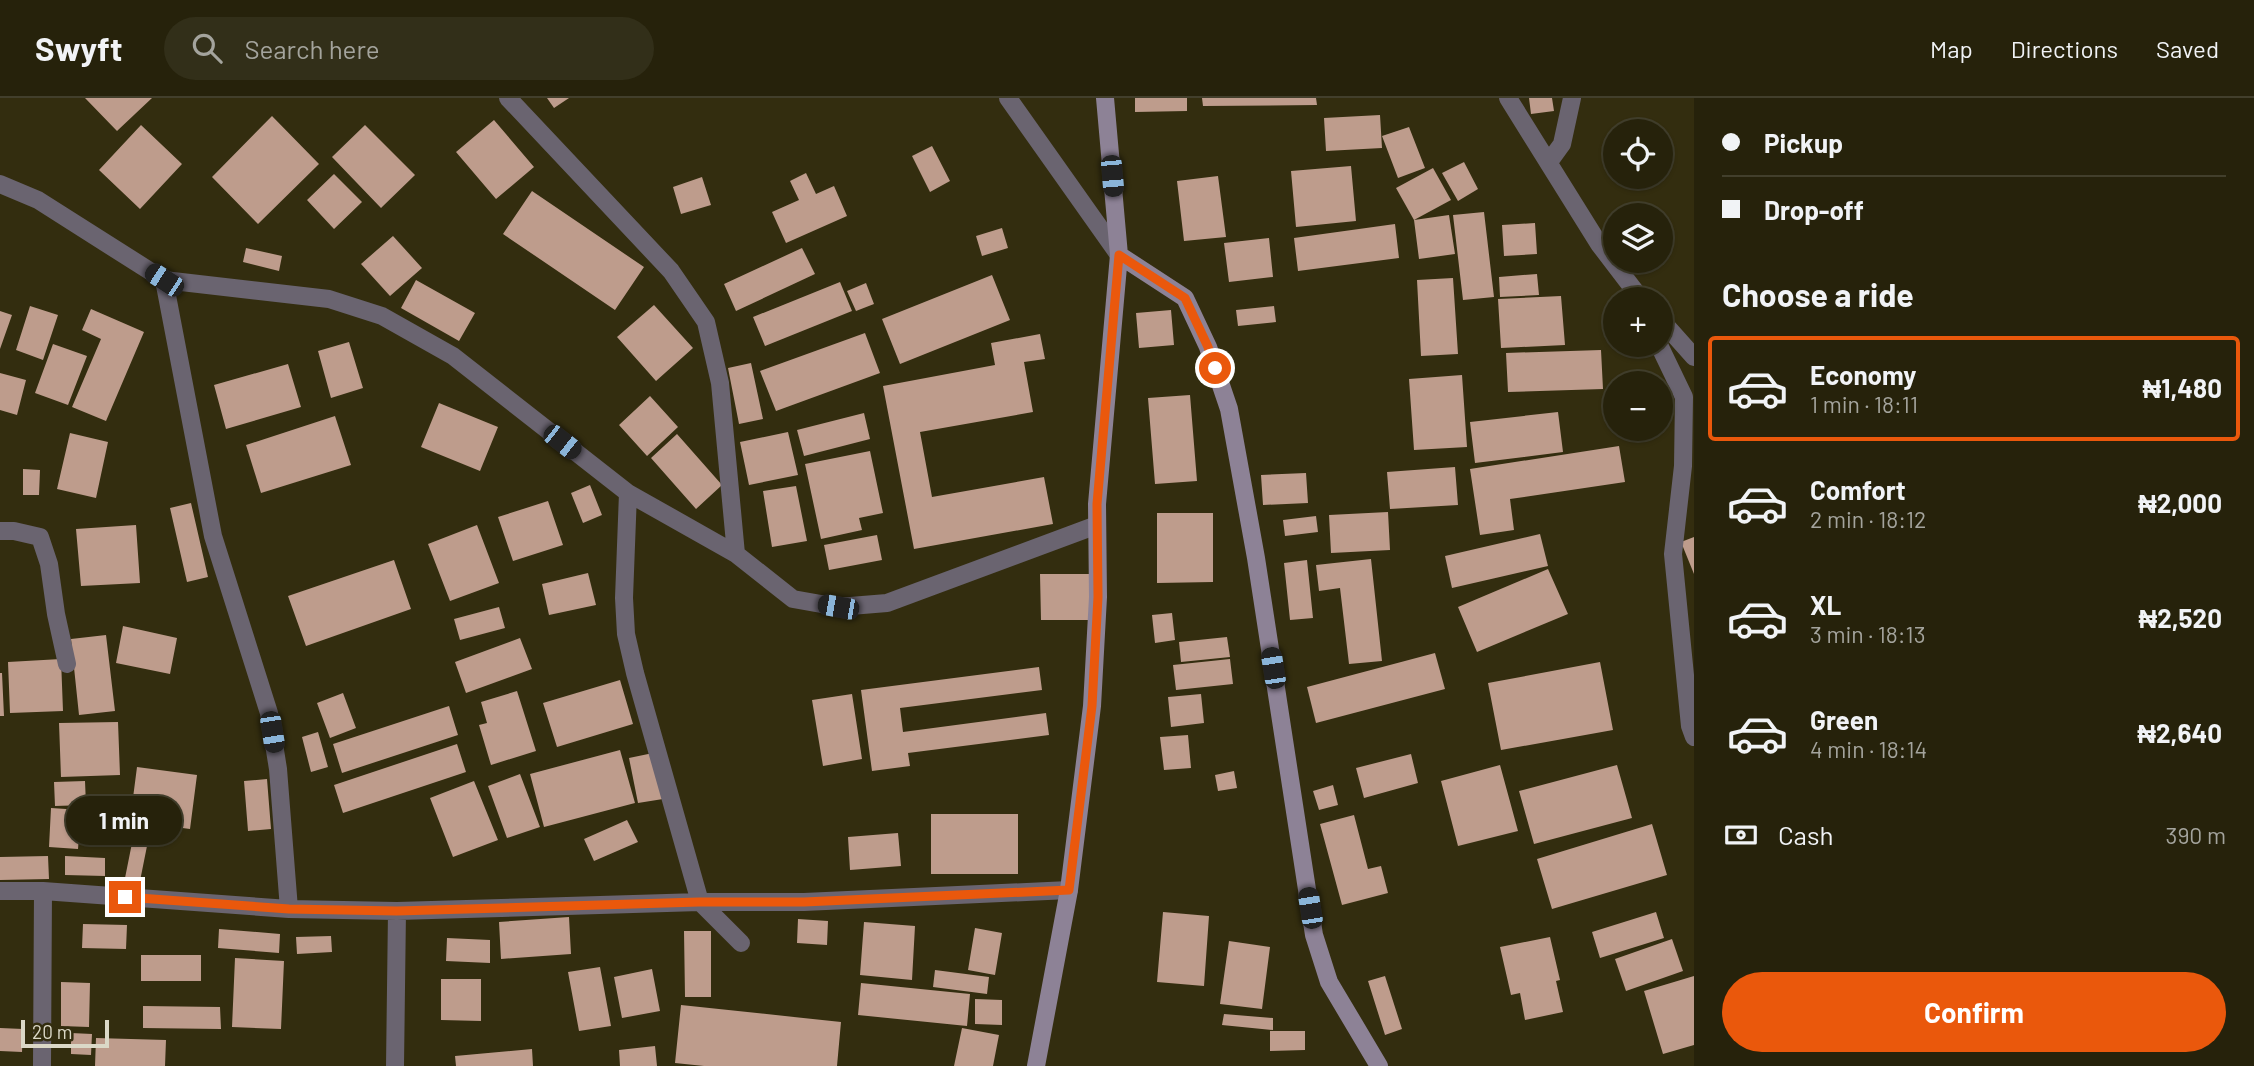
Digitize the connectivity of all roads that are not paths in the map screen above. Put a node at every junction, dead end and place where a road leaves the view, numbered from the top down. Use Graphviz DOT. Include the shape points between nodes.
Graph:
graph roads {
  1 [pos="508,98"];
  2 [pos="1008,98"];
  3 [pos="1105,98"];
  4 [pos="1508,98"];
  5 [pos="1572,98"];
  6 [pos="1549,162"];
  7 [pos="0,184"];
  8 [pos="1119,255"];
  9 [pos="164,280"];
  10 [pos="1631,287"];
  11 [pos="1673,333"];
  12 [pos="1665,357"];
  13 [pos="1694,357"];
  14 [pos="628,493"];
  15 [pos="1097,525"];
  16 [pos="0,531"];
  17 [pos="736,554"];
  18 [pos="67,664"];
  19 [pos="1694,737"];
  20 [pos="1069,890"];
  21 [pos="0,891"];
  22 [pos="43,891"];
  23 [pos="699,902"];
  24 [pos="289,909"];
  25 [pos="397,911"];
  26 [pos="740,943"];
  27 [pos="42,1066"];
  28 [pos="395,1066"];
  29 [pos="1036,1066"];
  30 [pos="1379,1066"];
  1 -- 17 [label="street" via="671,271 706,321 720,383"];
  2 -- 8 [label="street"];
  3 -- 8 [label="street"];
  4 -- 6 [label="street"];
  5 -- 6 [label="street" via="1562,144"];
  6 -- 10 [label="street" via="1573,205"];
  7 -- 9 [label="street" via="38,200"];
  8 -- 15 [label="street"];
  8 -- 30 [label="street" via="1185,298 1229,409 1314,935 1329,982"];
  9 -- 14 [label="street" via="328,299 382,316 453,356"];
  9 -- 24 [label="street" via="213,536 269,713"];
  11 -- 13 [label="street"];
  12 -- 19 [label="street" via="1684,397 1683,466 1673,554"];
  14 -- 17 [label="street"];
  14 -- 23 [label="street" via="626,634"];
  15 -- 17 [label="street" via="887,603 838,607 793,599"];
  15 -- 20 [label="street" via="1092,706"];
  16 -- 18 [label="street" via="40,537 50,564"];
  20 -- 23 [label="street"];
  20 -- 29 [label="street"];
  21 -- 22 [label="street"];
  22 -- 24 [label="street"];
  22 -- 27 [label="street"];
  23 -- 25 [label="street"];
  23 -- 26 [label="street"];
  24 -- 25 [label="street"];
  25 -- 28 [label="street"];
}
